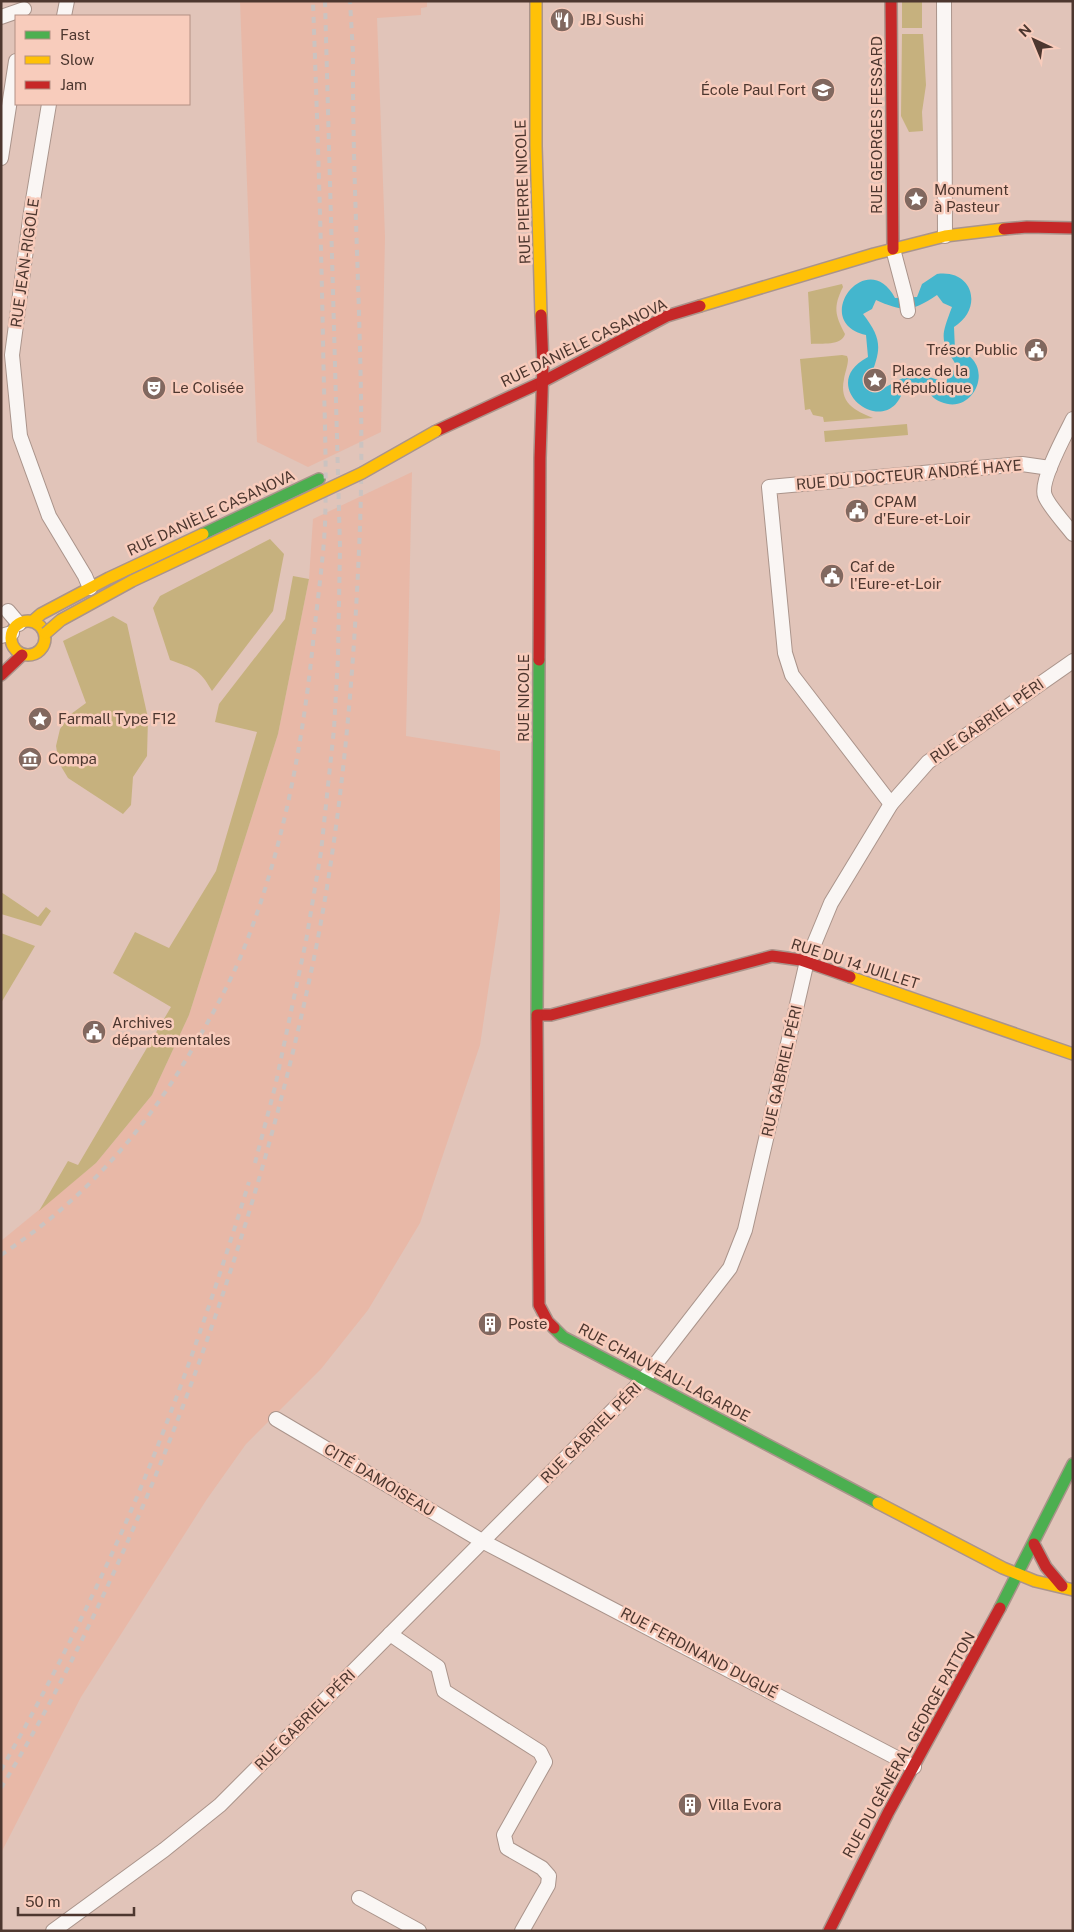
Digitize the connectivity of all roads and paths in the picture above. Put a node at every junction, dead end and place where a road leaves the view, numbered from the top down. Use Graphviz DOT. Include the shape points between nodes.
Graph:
graph roads {
  1 [pos="66,1"];
  2 [pos="536,1"];
  3 [pos="891,1"];
  4 [pos="944,1"];
  5 [pos="24,9"];
  6 [pos="64,15"];
  7 [pos="1,17"];
  8 [pos="15,67"];
  9 [pos="49,105"];
  10 [pos="1,158"];
  11 [pos="1073,228"];
  12 [pos="945,236"];
  13 [pos="893,249"];
  14 [pos="907,305"];
  15 [pos="542,382"];
  16 [pos="1073,418"];
  17 [pos="436,431"];
  18 [pos="358,461"];
  19 [pos="1050,468"];
  20 [pos="323,477"];
  21 [pos="1073,534"];
  22 [pos="90,588"];
  23 [pos="5,606"];
  24 [pos="33,621"];
  25 [pos="46,633"];
  26 [pos="9,634"];
  27 [pos="22,655"];
  28 [pos="1073,661"];
  29 [pos="1,674"];
  30 [pos="891,804"];
  31 [pos="807,961"];
  32 [pos="537,1015"];
  33 [pos="1073,1054"];
  34 [pos="644,1379"];
  35 [pos="276,1419"];
  36 [pos="1073,1464"];
  37 [pos="482,1541"];
  38 [pos="1034,1544"];
  39 [pos="1018,1574"];
  40 [pos="1067,1588"];
  41 [pos="390,1634"];
  42 [pos="914,1767"];
  43 [pos="359,1898"];
  44 [pos="53,1931"];
  45 [pos="419,1931"];
  46 [pos="522,1931"];
  47 [pos="829,1931"];
  1 -- 6 [label="street"];
  2 -- 15 [label="main road, RUE PIERRE NICOLE"];
  3 -- 13 [label="main road, RUE GEORGES FESSARD"];
  4 -- 12 [label="street"];
  5 -- 7 [label="street"];
  8 -- 10 [label="street"];
  9 -- 22 [label="street, RUE JEAN-RIGOLE" via="12,355 20,436 49,516"];
  11 -- 12 [label="main road, RUE DANIÈLE CASANOVA" via="1027,227"];
  12 -- 13 [label="main road, RUE DANIÈLE CASANOVA"];
  13 -- 14 [label="street"];
  13 -- 15 [label="main road, RUE DANIÈLE CASANOVA" via="667,316"];
  15 -- 17 [label="main road, RUE DANIÈLE CASANOVA"];
  15 -- 32 [label="main road, RUE NICOLE"];
  16 -- 19 [label="street"];
  17 -- 18 [label="main road, RUE DANIÈLE CASANOVA, bridge"];
  17 -- 25 [label="main road, RUE DANIÈLE CASANOVA, bridge" via="362,472 132,581 61,620"];
  19 -- 21 [label="street" via="1044,487 1045,496"];
  19 -- 30 [label="street, RUE DU DOCTEUR ANDRÉ HAYE" via="1022,464 769,487 785,654 792,674"];
  20 -- 22 [label="main road, RUE DANIÈLE CASANOVA"];
  22 -- 24 [label="main road, RUE DANIÈLE CASANOVA"];
  23 -- 26 [label="street"];
  24 -- 25 [label="main road"];
  24 -- 26 [label="main road" via="24,621"];
  25 -- 27 [label="main road" via="41,651 33,656"];
  26 -- 27 [label="main road" via="16,651"];
  27 -- 29 [label="main road"];
  28 -- 30 [label="street, RUE GABRIEL PÉRI" via="934,757"];
  30 -- 31 [label="street, RUE GABRIEL PÉRI" via="831,903"];
  31 -- 32 [label="main road, RUE DU 14 JUILLET" via="783,955 772,956 551,1015"];
  31 -- 33 [label="main road, RUE DU 14 JUILLET"];
  31 -- 34 [label="street, RUE GABRIEL PÉRI" via="746,1230 730,1268"];
  32 -- 34 [label="main road, RUE CHAUVEAU-LAGARDE" via="539,1305 548,1322 563,1337"];
  34 -- 37 [label="street, RUE GABRIEL PÉRI"];
  34 -- 39 [label="main road, RUE CHAUVEAU-LAGARDE"];
  35 -- 37 [label="street, CITÉ DAMOISEAU"];
  36 -- 38 [label="main road, RUE DU GÉNÉRAL GEORGE PATTON"];
  37 -- 41 [label="street, RUE GABRIEL PÉRI"];
  37 -- 42 [label="street, RUE FERDINAND DUGUÉ"];
  38 -- 39 [label="main road, RUE DU GÉNÉRAL GEORGE PATTON"];
  38 -- 40 [label="main road" via="1046,1567"];
  39 -- 40 [label="main road, RUE CHAUVEAU-LAGARDE"];
  39 -- 42 [label="main road, RUE DU GÉNÉRAL GEORGE PATTON"];
  41 -- 44 [label="street, RUE GABRIEL PÉRI" via="220,1805"];
  41 -- 46 [label="street" via="438,1667 444,1691 540,1752 545,1762 504,1835 507,1848 542,1868 548,1876 548,1886"];
  42 -- 47 [label="main road, RUE DU GÉNÉRAL GEORGE PATTON" via="858,1868"];
  43 -- 45 [label="street"];
}
